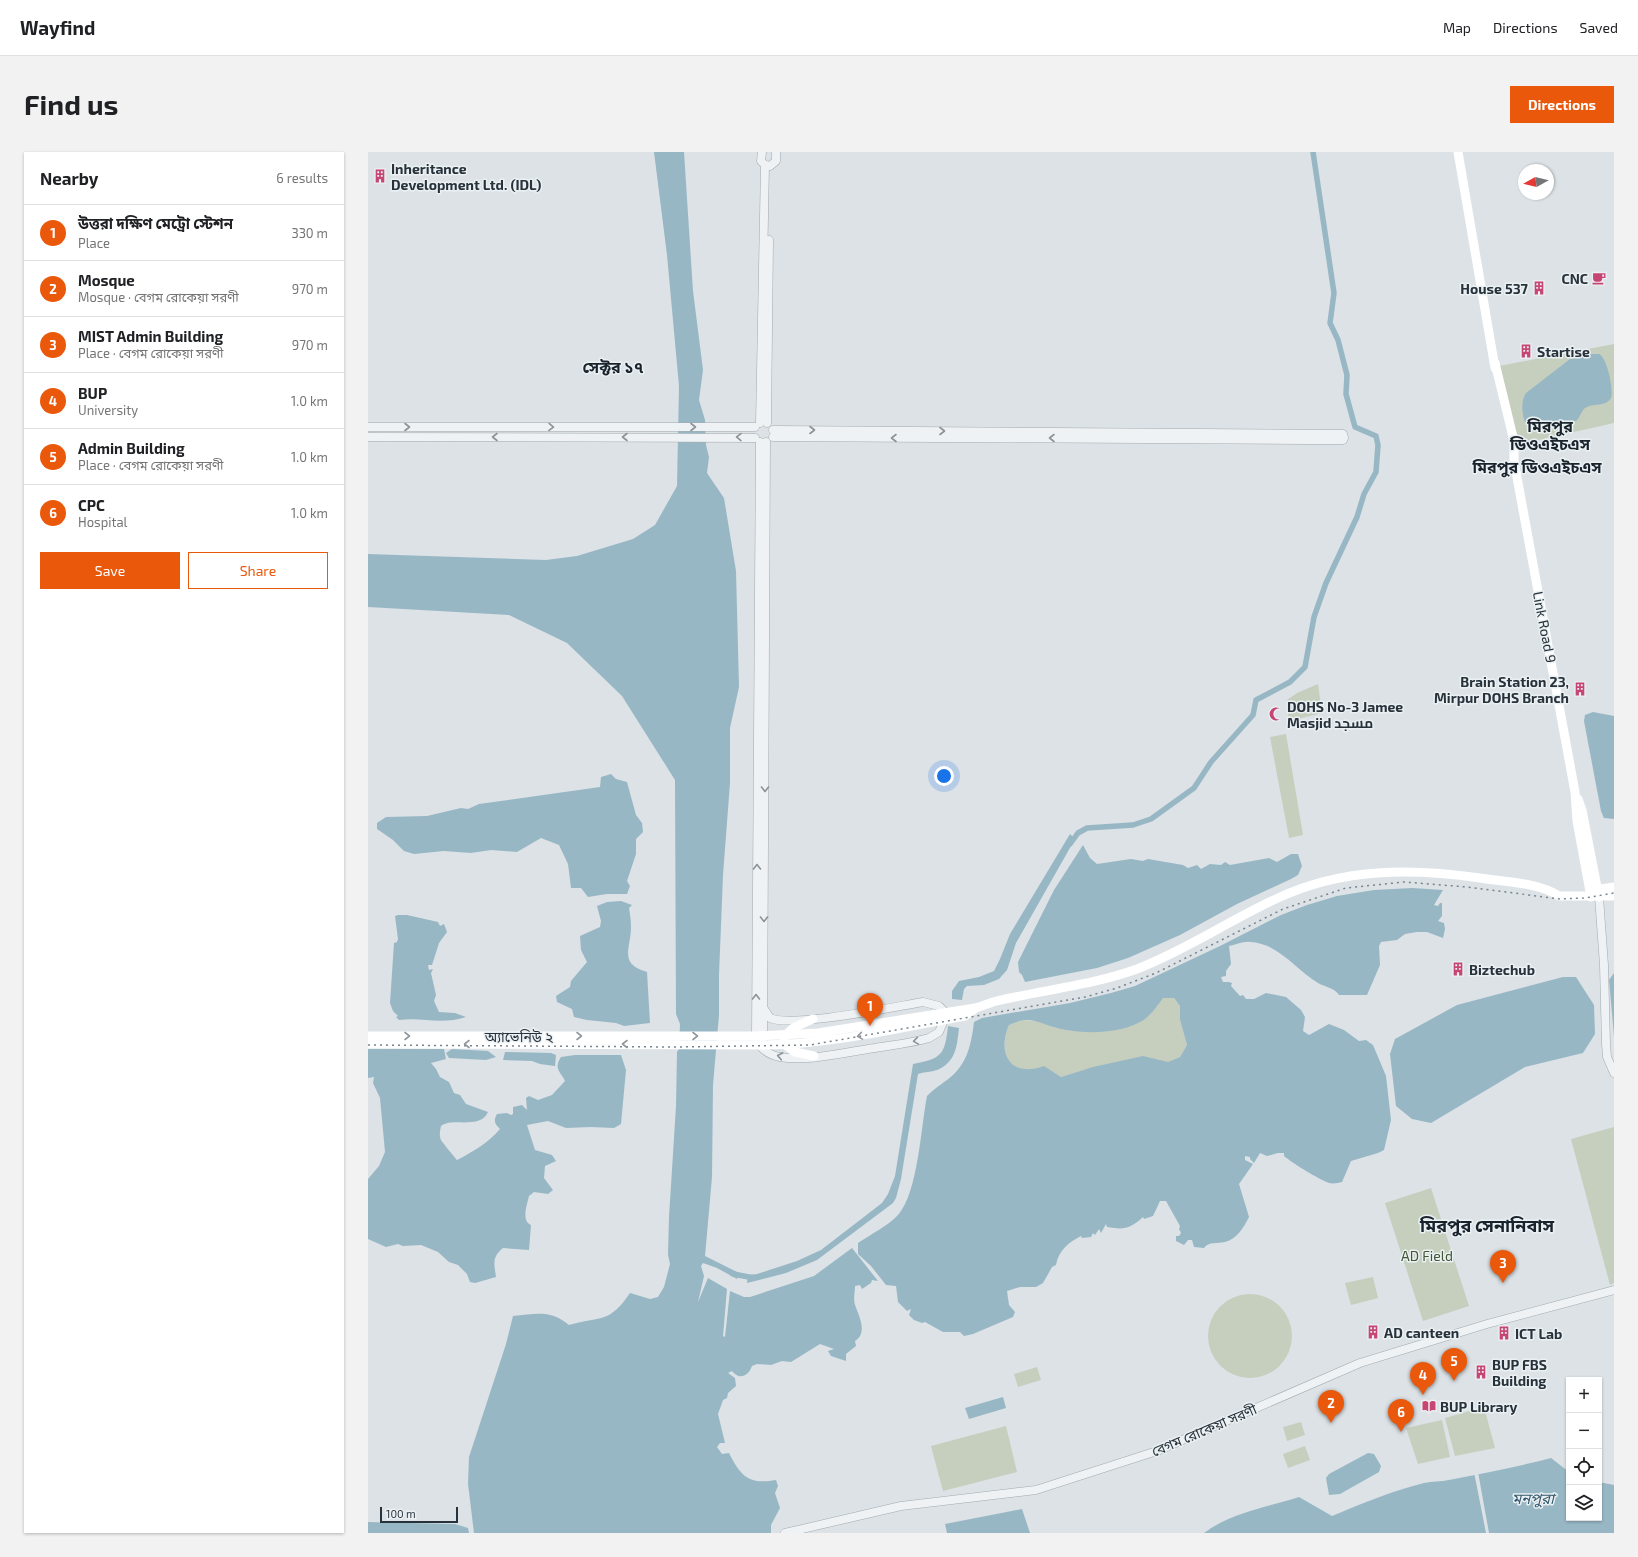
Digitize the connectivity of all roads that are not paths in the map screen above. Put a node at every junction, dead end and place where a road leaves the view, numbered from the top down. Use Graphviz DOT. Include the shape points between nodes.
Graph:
graph roads {
  1 [pos="762,152"];
  2 [pos="776,152"];
  3 [pos="1452,152"];
  4 [pos="1458,152"];
  5 [pos="768,165"];
  6 [pos="1468,211"];
  7 [pos="760,424"];
  8 [pos="368,427"];
  9 [pos="773,433"];
  10 [pos="368,437"];
  11 [pos="760,441"];
  12 [pos="1614,887"];
  13 [pos="1594,893"];
  14 [pos="1614,896"];
  15 [pos="764,1008"];
  16 [pos="944,1016"];
  17 [pos="813,1019"];
  18 [pos="368,1036"];
  19 [pos="784,1040"];
  20 [pos="760,1041"];
  21 [pos="668,1042"];
  22 [pos="368,1044"];
  23 [pos="814,1056"];
  24 [pos="1614,1073"];
  25 [pos="1614,1290"];
  26 [pos="785,1533"];
  1 -- 5 [label="street" via="760,158"];
  2 -- 5 [label="street" via="776,161"];
  3 -- 6 [label="main road, Link Road 9" via="1463,202"];
  4 -- 6 [label="main road, Link Road 9" via="1467,193"];
  5 -- 7 [label="street"];
  6 -- 13 [label="main road, Link Road 9" via="1495,363 1514,441 1514,461 1575,792 1582,810"];
  8 -- 7 [label="street, one-way" via="723,428"];
  7 -- 9 [label="street"];
  7 -- 11 [label="street" via="754,432"];
  9 -- 9 [label="street, one-way" via="1342,434 1344,438 1306,440"];
  9 -- 11 [label="street"];
  11 -- 10 [label="street, one-way" via="722,437"];
  11 -- 15 [label="street, one-way"];
  20 -- 11 [label="street, one-way"];
  12 -- 13 [label="main road"];
  13 -- 14 [label="main road"];
  13 -- 16 [label="main road" via="1559,896 1516,884 1418,871 1373,872 1332,879 1279,898 1138,968 1102,980 998,1001 976,1008 965,1016"];
  13 -- 24 [label="street" via="1601,903 1599,913 1604,966 1606,1044 1607,1057"];
  15 -- 17 [label="street" via="768,1016 779,1021"];
  15 -- 20 [label="street"];
  16 -- 17 [label="street" via="939,1006 923,1002"];
  16 -- 19 [label="main road" via="823,1042"];
  16 -- 23 [label="street, one-way" via="939,1032 923,1040"];
  17 -- 19 [label="main road" via="797,1025"];
  18 -- 21 [label="main road, অ্যাভেনিউ ২, one-way"];
  19 -- 20 [label="main road"];
  19 -- 23 [label="main road" via="795,1052"];
  20 -- 21 [label="main road"];
  23 -- 20 [label="street, one-way" via="779,1057 768,1052"];
  21 -- 22 [label="main road, অ্যাভেনিউ ২, one-way"];
  25 -- 26 [label="street, বেগম রোকেয়া সরণী" via="1487,1324 1360,1363 1157,1451 1036,1490 901,1506"];
}
